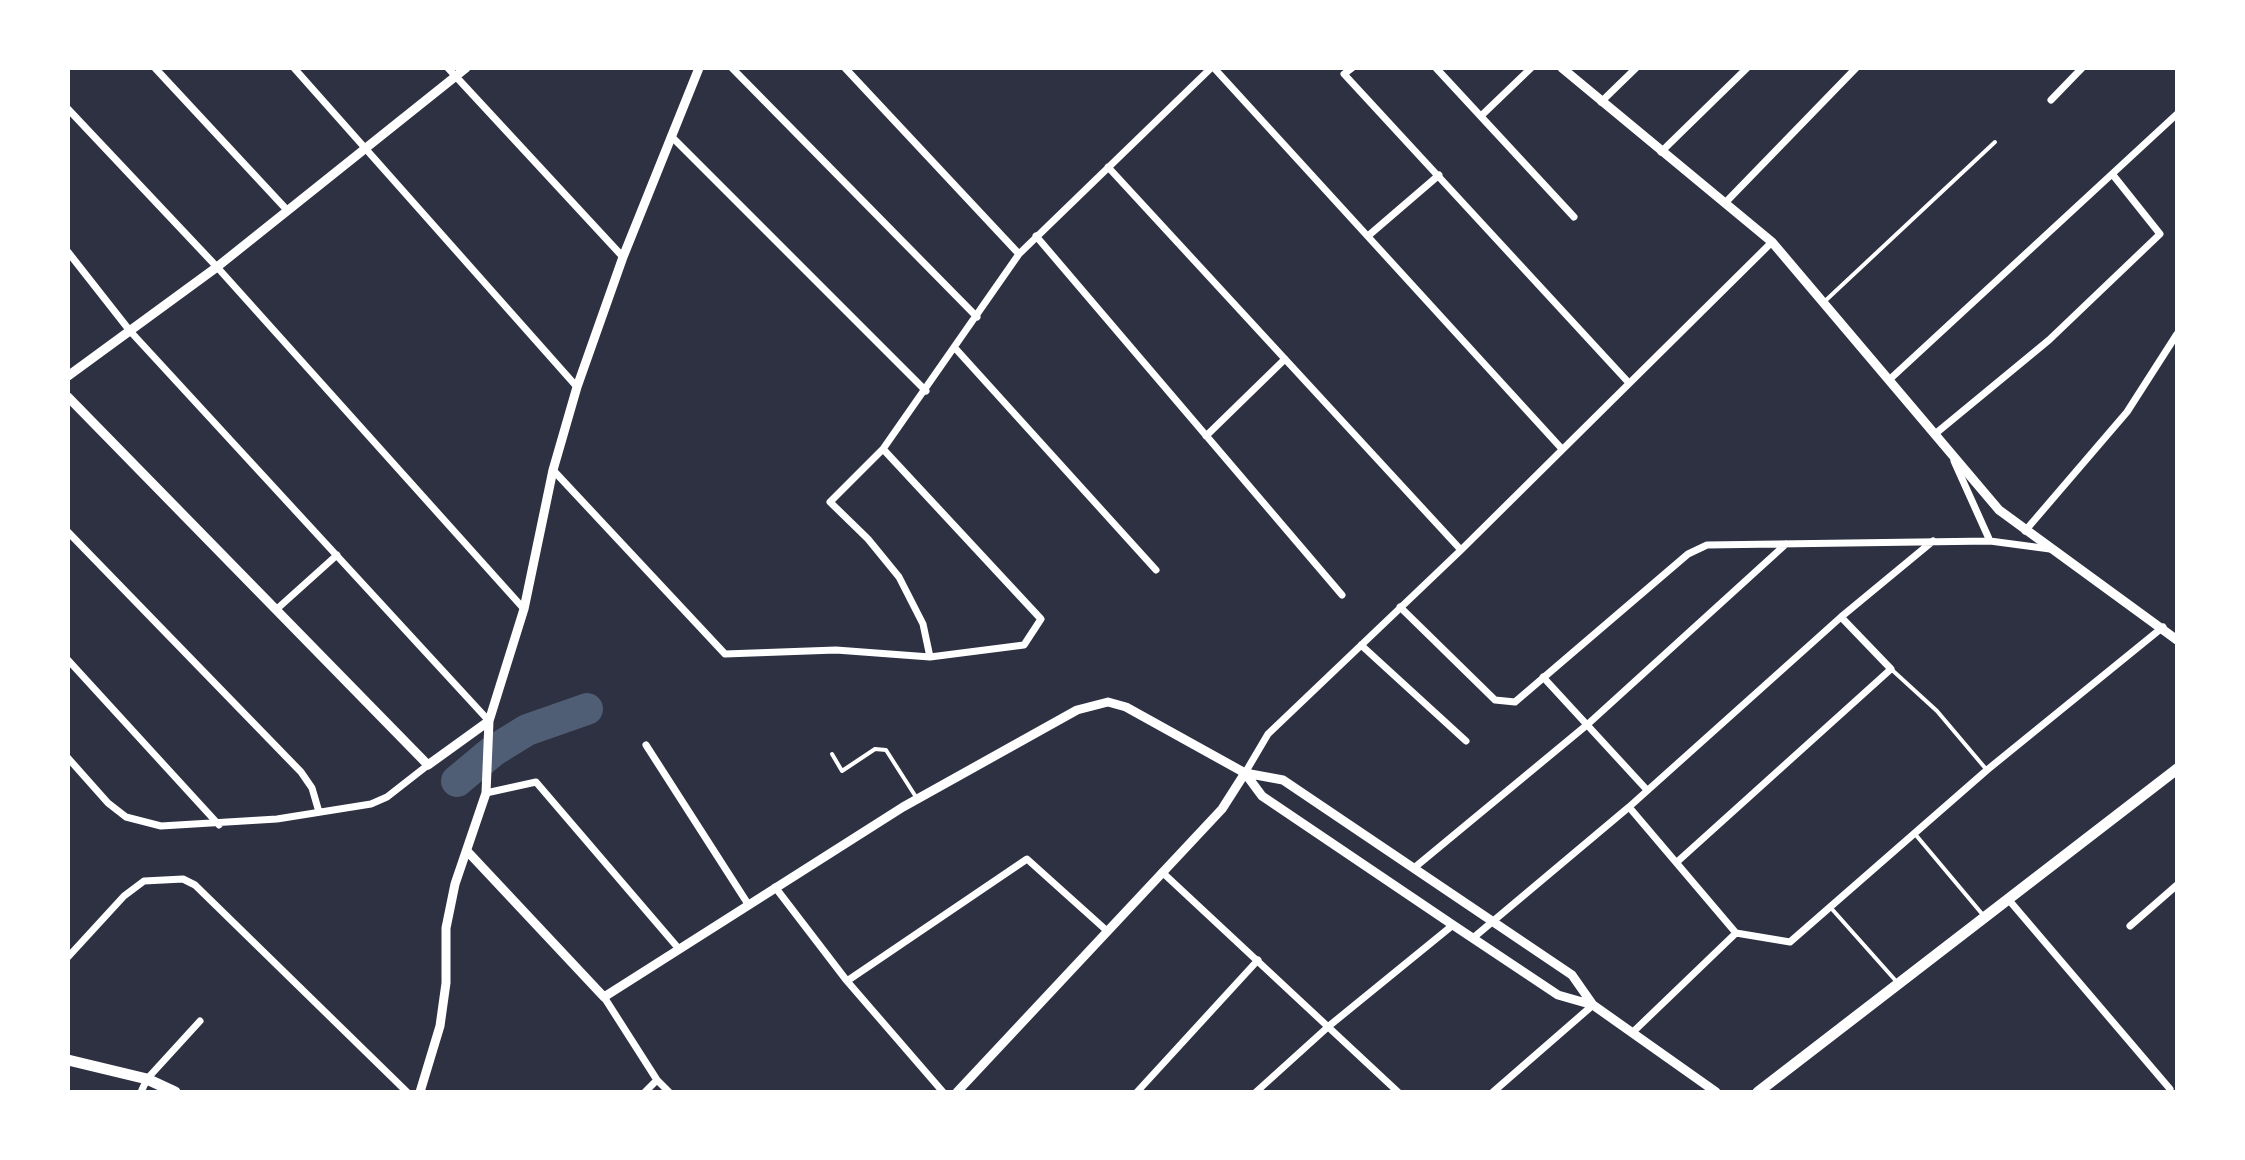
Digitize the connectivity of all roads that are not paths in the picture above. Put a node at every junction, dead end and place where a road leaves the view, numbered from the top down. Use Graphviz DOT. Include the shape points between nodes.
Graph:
graph roads {
  1 [pos="155,68"];
  2 [pos="294,68"];
  3 [pos="466,68"];
  4 [pos="699,68"];
  5 [pos="732,68"];
  6 [pos="845,68"];
  7 [pos="1212,68"];
  8 [pos="1352,68"];
  9 [pos="1436,68"];
  10 [pos="1531,68"];
  11 [pos="1562,68"];
  12 [pos="1636,68"];
  13 [pos="1747,68"];
  14 [pos="1856,68"];
  15 [pos="2082,68"];
  16 [pos="452,72"];
  17 [pos="2051,100"];
  18 [pos="1601,102"];
  19 [pos="68,109"];
  20 [pos="2177,114"];
  21 [pos="1481,116"];
  22 [pos="671,136"];
  23 [pos="1995,142"];
  24 [pos="366,147"];
  25 [pos="1661,152"];
  26 [pos="1108,167"];
  27 [pos="1439,175"];
  28 [pos="2113,175"];
  29 [pos="1725,203"];
  30 [pos="287,210"];
  31 [pos="1574,217"];
  32 [pos="1036,236"];
  33 [pos="1368,236"];
  34 [pos="1772,242"];
  35 [pos="68,252"];
  36 [pos="1019,254"];
  37 [pos="623,257"];
  38 [pos="217,267"];
  39 [pos="1822,304"];
  40 [pos="977,317"];
  41 [pos="130,331"];
  42 [pos="2177,334"];
  43 [pos="955,348"];
  44 [pos="1285,359"];
  45 [pos="68,376"];
  46 [pos="1889,380"];
  47 [pos="1629,383"];
  48 [pos="577,387"];
  49 [pos="926,391"];
  50 [pos="68,397"];
  51 [pos="1935,434"];
  52 [pos="1206,436"];
  53 [pos="883,449"];
  54 [pos="1562,449"];
  55 [pos="553,470"];
  56 [pos="2024,532"];
  57 [pos="69,534"];
  58 [pos="1933,541"];
  59 [pos="1990,541"];
  60 [pos="1787,543"];
  61 [pos="1461,550"];
  62 [pos="337,555"];
  63 [pos="2067,560"];
  64 [pos="1156,570"];
  65 [pos="1342,595"];
  66 [pos="1400,607"];
  67 [pos="278,608"];
  68 [pos="524,609"];
  69 [pos="1841,617"];
  70 [pos="2163,627"];
  71 [pos="2177,640"];
  72 [pos="1361,645"];
  73 [pos="930,657"];
  74 [pos="68,660"];
  75 [pos="1891,669"];
  76 [pos="1543,677"];
  77 [pos="489,721"];
  78 [pos="1588,724"];
  79 [pos="1466,741"];
  80 [pos="646,745"];
  81 [pos="832,754"];
  82 [pos="68,758"];
  83 [pos="428,765"];
  84 [pos="2177,769"];
  85 [pos="1987,770"];
  86 [pos="1245,773"];
  87 [pos="1647,790"];
  88 [pos="486,793"];
  89 [pos="917,799"];
  90 [pos="1629,807"];
  91 [pos="319,812"];
  92 [pos="219,825"];
  93 [pos="1915,834"];
  94 [pos="468,852"];
  95 [pos="1677,862"];
  96 [pos="1414,868"];
  97 [pos="1162,872"];
  98 [pos="2177,885"];
  99 [pos="775,887"];
  100 [pos="2007,898"];
  101 [pos="748,904"];
  102 [pos="1831,908"];
  103 [pos="1984,916"];
  104 [pos="1492,921"];
  105 [pos="1453,925"];
  106 [pos="2130,926"];
  107 [pos="1106,930"];
  108 [pos="1736,933"];
  109 [pos="1473,938"];
  110 [pos="679,949"];
  111 [pos="68,957"];
  112 [pos="1258,960"];
  113 [pos="847,981"];
  114 [pos="1896,982"];
  115 [pos="604,997"];
  116 [pos="1593,1005"];
  117 [pos="200,1021"];
  118 [pos="1329,1026"];
  119 [pos="1633,1032"];
  120 [pos="68,1060"];
  121 [pos="147,1079"];
  122 [pos="657,1080"];
  123 [pos="2177,1083"];
  124 [pos="2168,1090"];
  125 [pos="141,1092"];
  126 [pos="175,1092"];
  127 [pos="407,1092"];
  128 [pos="420,1092"];
  129 [pos="645,1092"];
  130 [pos="669,1092"];
  131 [pos="943,1092"];
  132 [pos="957,1092"];
  133 [pos="1137,1092"];
  134 [pos="1256,1092"];
  135 [pos="1398,1092"];
  136 [pos="1493,1092"];
  137 [pos="1716,1092"];
  138 [pos="1758,1092"];
  1 -- 30 [label="street"];
  2 -- 24 [label="street"];
  3 -- 16 [label="street"];
  4 -- 22 [label="street"];
  5 -- 40 [label="street"];
  6 -- 36 [label="street"];
  7 -- 26 [label="street"];
  7 -- 33 [label="street"];
  8 -- 27 [label="street" via="1344,74"];
  9 -- 21 [label="street"];
  10 -- 21 [label="street"];
  11 -- 18 [label="street"];
  12 -- 18 [label="street"];
  13 -- 25 [label="street"];
  14 -- 29 [label="street"];
  15 -- 17 [label="street"];
  16 -- 24 [label="street"];
  16 -- 37 [label="street"];
  18 -- 25 [label="street"];
  19 -- 38 [label="street"];
  20 -- 28 [label="street"];
  21 -- 31 [label="street"];
  22 -- 37 [label="street"];
  22 -- 49 [label="street"];
  23 -- 39 [label="lane"];
  24 -- 30 [label="street"];
  24 -- 48 [label="street"];
  25 -- 29 [label="street"];
  26 -- 32 [label="street"];
  26 -- 44 [label="street"];
  27 -- 33 [label="street"];
  27 -- 47 [label="street"];
  28 -- 46 [label="street"];
  28 -- 51 [label="street" via="2160,234 2049,340"];
  29 -- 34 [label="street"];
  30 -- 38 [label="street"];
  32 -- 36 [label="street"];
  32 -- 52 [label="street"];
  33 -- 54 [label="street"];
  34 -- 39 [label="street"];
  34 -- 47 [label="street"];
  35 -- 41 [label="street"];
  36 -- 40 [label="street"];
  37 -- 48 [label="street"];
  38 -- 41 [label="street"];
  38 -- 68 [label="street"];
  39 -- 46 [label="street"];
  40 -- 43 [label="street"];
  41 -- 45 [label="street"];
  41 -- 62 [label="street"];
  42 -- 56 [label="street" via="2127,412"];
  43 -- 49 [label="street"];
  43 -- 64 [label="street"];
  44 -- 52 [label="street"];
  44 -- 61 [label="street"];
  46 -- 51 [label="street"];
  47 -- 54 [label="street"];
  48 -- 55 [label="street"];
  49 -- 53 [label="street"];
  50 -- 67 [label="street"];
  51 -- 56 [label="street"];
  51 -- 59 [label="street" via="1957,467"];
  52 -- 65 [label="street"];
  53 -- 73 [label="street" via="830,502 899,577 923,624"];
  53 -- 73 [label="street" via="1041,619 1024,645"];
  54 -- 61 [label="street"];
  55 -- 68 [label="street"];
  55 -- 73 [label="street" via="725,654 836,650"];
  56 -- 63 [label="street"];
  57 -- 91 [label="street" via="301,772"];
  58 -- 59 [label="street"];
  58 -- 60 [label="street"];
  58 -- 69 [label="street"];
  59 -- 63 [label="street" via="2047,547"];
  60 -- 76 [label="street" via="1707,545 1688,554"];
  60 -- 78 [label="street"];
  61 -- 66 [label="street"];
  62 -- 67 [label="street"];
  62 -- 77 [label="street"];
  63 -- 70 [label="street"];
  66 -- 72 [label="street"];
  66 -- 76 [label="street" via="1495,700 1515,702"];
  67 -- 83 [label="street"];
  68 -- 77 [label="street"];
  69 -- 75 [label="street"];
  69 -- 87 [label="street"];
  70 -- 71 [label="street"];
  70 -- 85 [label="street"];
  72 -- 79 [label="street"];
  72 -- 86 [label="street" via="1268,734"];
  74 -- 92 [label="street"];
  75 -- 85 [label="lane" via="1937,711"];
  75 -- 95 [label="street"];
  76 -- 78 [label="street"];
  77 -- 83 [label="street"];
  77 -- 88 [label="street"];
  78 -- 87 [label="street"];
  78 -- 96 [label="street"];
  80 -- 101 [label="street"];
  81 -- 89 [label="lane" via="842,771 875,749 886,750"];
  82 -- 92 [label="street" via="126,817 161,826"];
  83 -- 91 [label="street" via="387,797"];
  84 -- 100 [label="main road"];
  85 -- 93 [label="street"];
  86 -- 89 [label="street" via="1126,707 1098,702"];
  86 -- 96 [label="street" via="1283,780"];
  86 -- 97 [label="street" via="1222,809"];
  86 -- 105 [label="street" via="1262,796"];
  87 -- 90 [label="street"];
  88 -- 94 [label="street"];
  88 -- 110 [label="street" via="536,782"];
  89 -- 99 [label="street"];
  90 -- 95 [label="street"];
  90 -- 104 [label="street"];
  91 -- 92 [label="street"];
  93 -- 102 [label="street"];
  93 -- 103 [label="lane"];
  94 -- 115 [label="street"];
  94 -- 128 [label="street" via="446,928 440,1026"];
  95 -- 108 [label="street"];
  96 -- 104 [label="street"];
  97 -- 107 [label="street"];
  97 -- 112 [label="street"];
  98 -- 106 [label="street"];
  99 -- 101 [label="street"];
  99 -- 113 [label="street"];
  100 -- 103 [label="main road"];
  100 -- 124 [label="street"];
  101 -- 110 [label="street"];
  102 -- 108 [label="street" via="1790,942"];
  102 -- 114 [label="lane"];
  103 -- 114 [label="main road"];
  104 -- 109 [label="street"];
  104 -- 116 [label="street" via="1572,975"];
  105 -- 109 [label="street"];
  105 -- 118 [label="street"];
  107 -- 113 [label="street" via="1027,859"];
  107 -- 132 [label="street"];
  108 -- 119 [label="street"];
  109 -- 116 [label="street" via="1558,995"];
  110 -- 115 [label="street"];
  111 -- 127 [label="street" via="144,881 183,879"];
  112 -- 118 [label="street"];
  112 -- 133 [label="street"];
  113 -- 131 [label="street"];
  114 -- 138 [label="main road"];
  115 -- 122 [label="street"];
  116 -- 119 [label="street"];
  116 -- 136 [label="street"];
  117 -- 121 [label="street"];
  118 -- 134 [label="street"];
  118 -- 135 [label="street"];
  119 -- 137 [label="street"];
  120 -- 121 [label="main road"];
  121 -- 125 [label="street"];
  121 -- 126 [label="main road"];
  122 -- 129 [label="street"];
  122 -- 130 [label="street"];
  123 -- 124 [label="street"];
}
